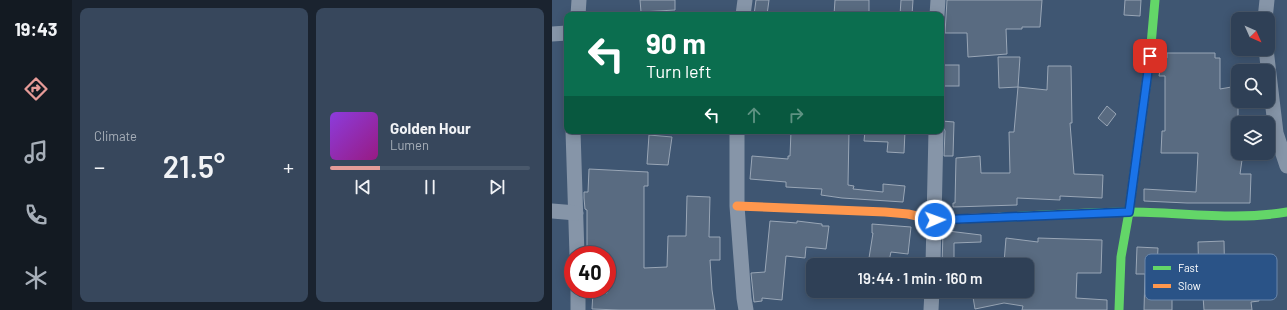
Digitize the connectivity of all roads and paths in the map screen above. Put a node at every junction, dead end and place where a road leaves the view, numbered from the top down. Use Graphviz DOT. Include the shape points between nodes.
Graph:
graph roads {
  1 [pos="579,0"];
  2 [pos="745,0"];
  3 [pos="938,0"];
  4 [pos="1155,0"];
  5 [pos="1266,0"];
  6 [pos="578,12"];
  7 [pos="743,12"];
  8 [pos="937,12"];
  9 [pos="1265,12"];
  10 [pos="564,33"];
  11 [pos="552,34"];
  12 [pos="1267,56"];
  13 [pos="573,134"];
  14 [pos="737,134"];
  15 [pos="936,134"];
  16 [pos="1287,166"];
  17 [pos="737,206"];
  18 [pos="552,211"];
  19 [pos="1129,212"];
  20 [pos="1287,212"];
  21 [pos="576,213"];
  22 [pos="935,220"];
  23 [pos="577,246"];
  24 [pos="933,258"];
  25 [pos="578,298"];
  26 [pos="932,298"];
  27 [pos="578,310"];
  28 [pos="746,310"];
  29 [pos="932,310"];
  30 [pos="1119,310"];
  1 -- 6 [label="street"];
  2 -- 7 [label="street"];
  3 -- 8 [label="street"];
  4 -- 19 [label="street"];
  5 -- 9 [label="street"];
  10 -- 11 [label="street"];
  12 -- 16 [label="street" via="1276,133"];
  13 -- 21 [label="street"];
  14 -- 17 [label="street"];
  15 -- 22 [label="street"];
  17 -- 22 [label="street" via="885,212"];
  17 -- 28 [label="street"];
  18 -- 21 [label="street"];
  19 -- 20 [label="street"];
  19 -- 22 [label="street"];
  19 -- 30 [label="street" via="1121,257"];
  21 -- 23 [label="street"];
  22 -- 24 [label="street"];
  25 -- 27 [label="street"];
  26 -- 29 [label="street"];
}
